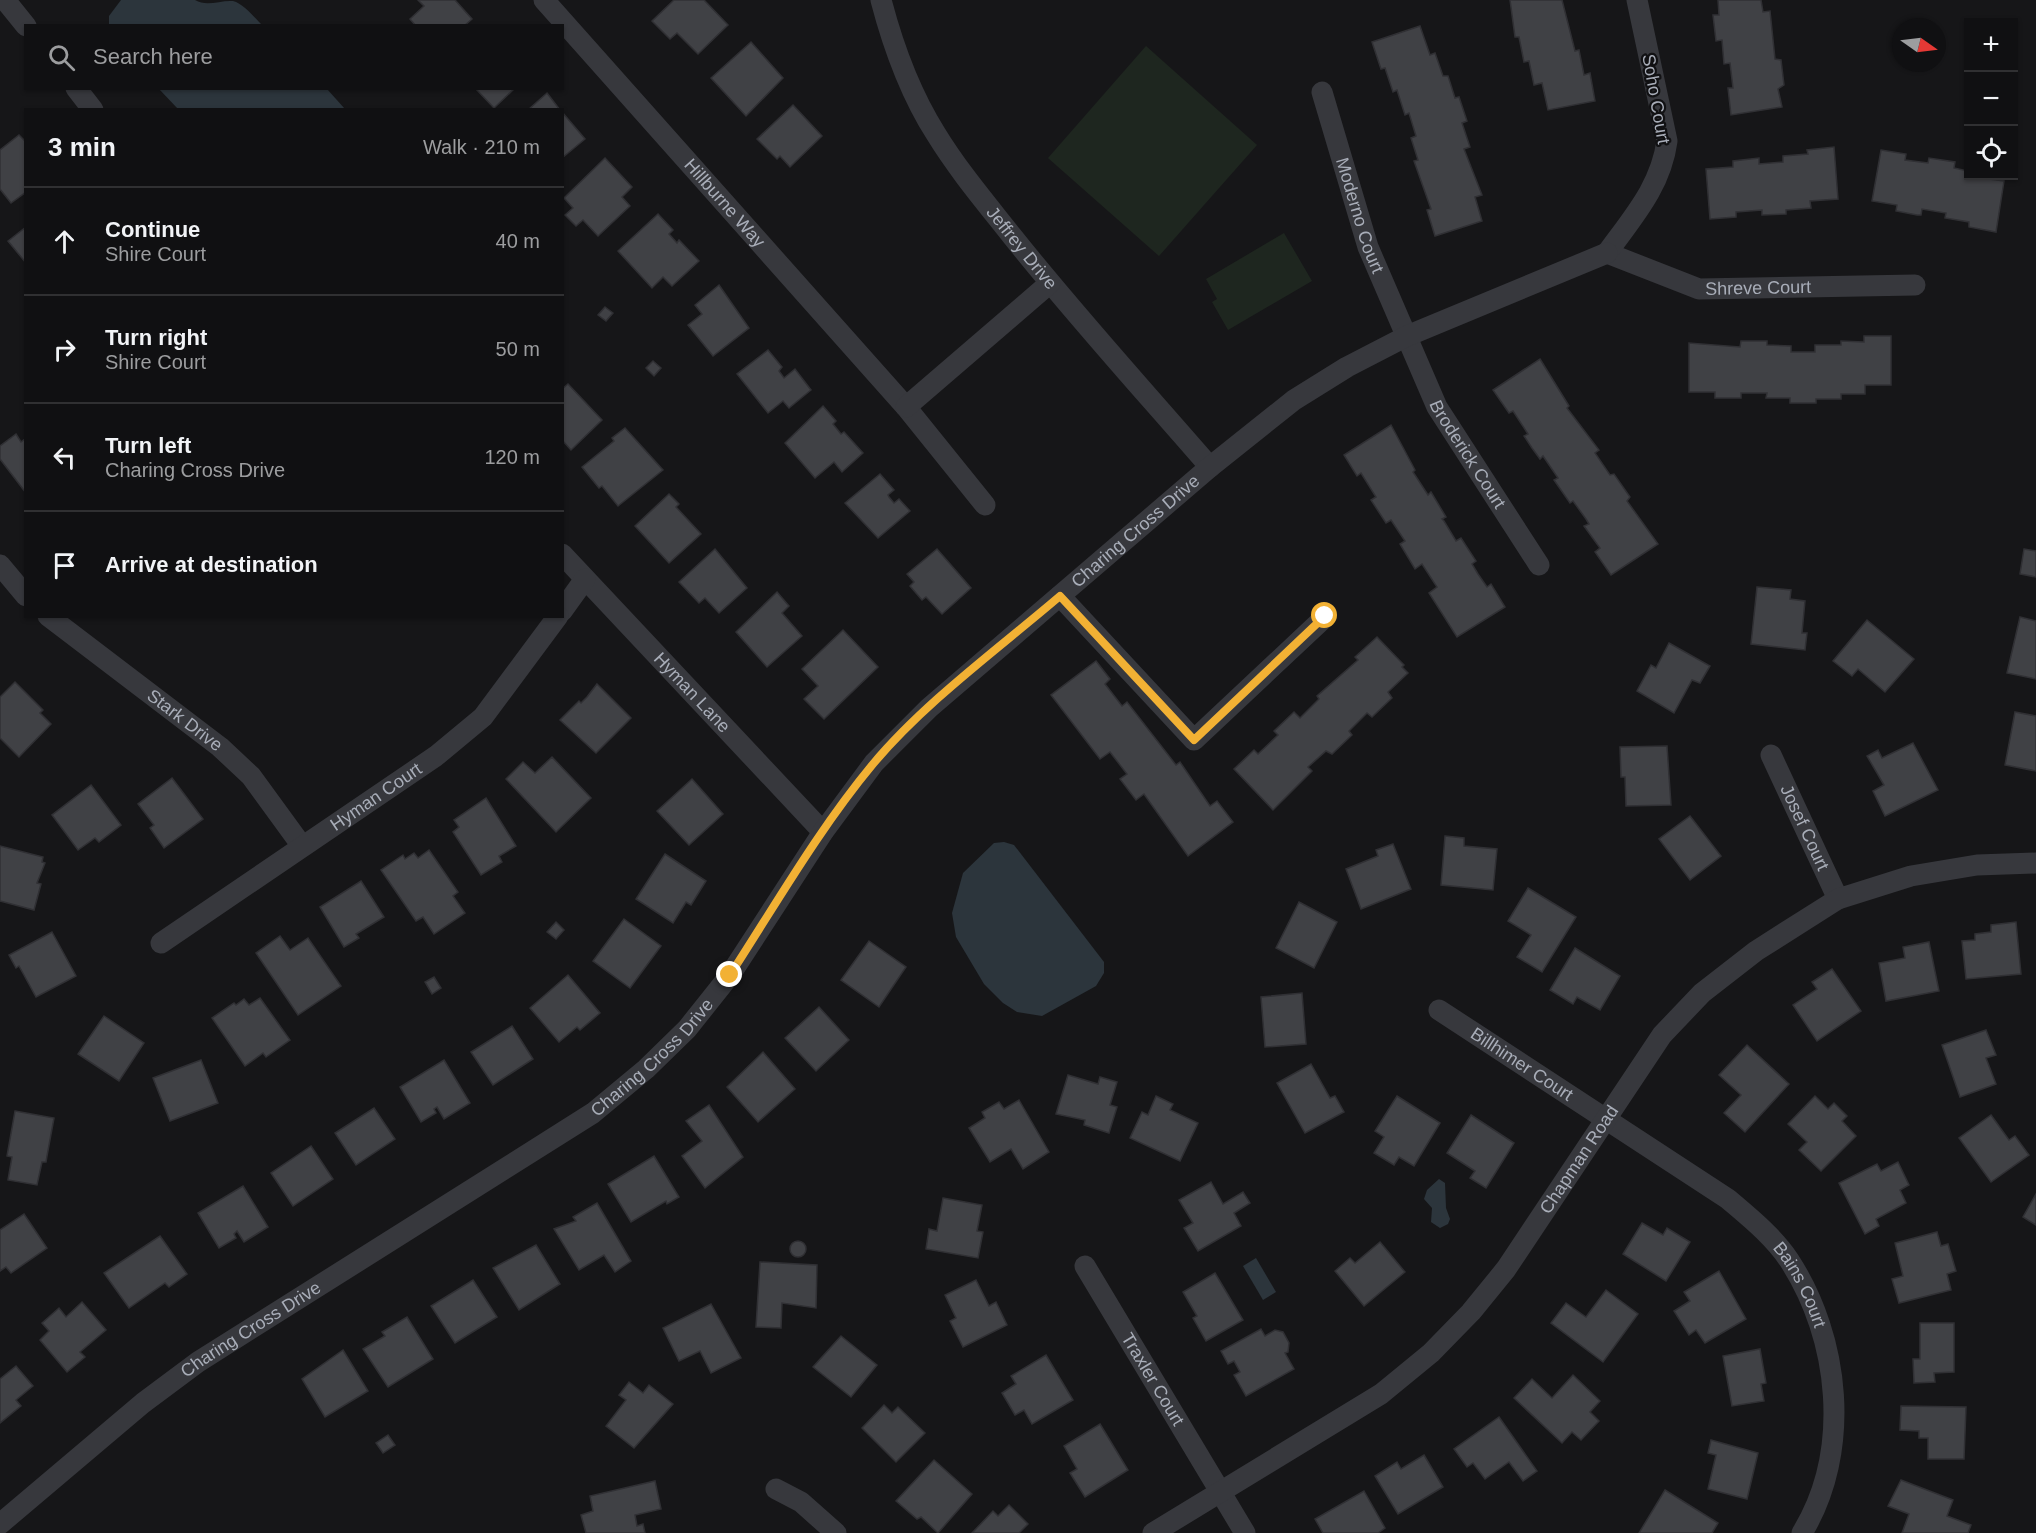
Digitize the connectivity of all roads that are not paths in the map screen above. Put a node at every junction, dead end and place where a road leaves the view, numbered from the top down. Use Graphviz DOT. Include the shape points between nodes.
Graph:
graph roads {
  1 [pos="4,0"];
  2 [pos="544,0"];
  3 [pos="881,0"];
  4 [pos="1637,0"];
  5 [pos="24,24"];
  6 [pos="78,90"];
  7 [pos="1322,92"];
  8 [pos="91,108"];
  9 [pos="1607,253"];
  10 [pos="1050,283"];
  11 [pos="1915,285"];
  12 [pos="1407,336"];
  13 [pos="906,406"];
  14 [pos="1210,467"];
  15 [pos="985,505"];
  16 [pos="564,556"];
  17 [pos="1539,564"];
  18 [pos="0,565"];
  19 [pos="585,579"];
  20 [pos="24,594"];
  21 [pos="1060,596"];
  22 [pos="564,608"];
  23 [pos="1325,616"];
  24 [pos="51,618"];
  25 [pos="557,618"];
  26 [pos="1771,755"];
  27 [pos="823,832"];
  28 [pos="302,846"];
  29 [pos="2036,863"];
  30 [pos="1838,899"];
  31 [pos="161,943"];
  32 [pos="1439,1010"];
  33 [pos="1605,1119"];
  34 [pos="1085,1266"];
  35 [pos="776,1489"];
  36 [pos="1221,1492"];
  37 [pos="0,1524"];
  38 [pos="836,1533"];
  39 [pos="1153,1533"];
  40 [pos="1245,1533"];
  41 [pos="1802,1533"];
  1 -- 5 [label="street"];
  2 -- 13 [label="street, Hillburne Way"];
  3 -- 10 [label="street, Jeffrey Drive" via="891,39 935,133"];
  4 -- 9 [label="street, Soho Court" via="1667,141 1654,186"];
  6 -- 8 [label="street"];
  7 -- 12 [label="street, Moderno Court" via="1368,247"];
  9 -- 11 [label="street, Shreve Court" via="1699,290"];
  9 -- 12 [label="street, Charing Cross Drive"];
  10 -- 13 [label="street"];
  10 -- 14 [label="street, Jeffrey Drive"];
  12 -- 14 [label="street, Charing Cross Drive" via="1294,400"];
  12 -- 17 [label="street, Broderick Court" via="1437,407"];
  13 -- 15 [label="street, Hillburne Way"];
  14 -- 21 [label="street, Charing Cross Drive"];
  16 -- 19 [label="street, Hyman Lane"];
  18 -- 20 [label="street"];
  19 -- 22 [label="street"];
  19 -- 27 [label="street, Hyman Lane"];
  21 -- 23 [label="street" via="1194,740"];
  21 -- 27 [label="street, Charing Cross Drive" via="929,708 874,763"];
  24 -- 28 [label="street, Stark Drive" via="220,747 251,776"];
  25 -- 28 [label="street, Hyman Court" via="483,717 436,756"];
  26 -- 30 [label="street, Josef Court"];
  27 -- 37 [label="street, Charing Cross Drive" via="730,975 687,1029 637,1077 594,1113 198,1362 143,1403"];
  28 -- 31 [label="street, Hyman Court"];
  29 -- 30 [label="street, Chapman Road" via="1977,865 1911,876"];
  30 -- 33 [label="street, Chapman Road" via="1756,951 1702,993 1662,1035"];
  32 -- 33 [label="street, Billhimer Court"];
  33 -- 36 [label="street, Chapman Road" via="1506,1269 1431,1353 1382,1394"];
  33 -- 41 [label="street, Bains Court" via="1728,1199 1788,1258 1805,1287 1821,1324 1832,1370 1834,1406 1830,1451 1820,1491"];
  34 -- 36 [label="street, Traxler Court"];
  35 -- 38 [label="street" via="801,1502"];
  36 -- 39 [label="street, Chapman Road"];
  36 -- 40 [label="street, Traxler Court"];
}
